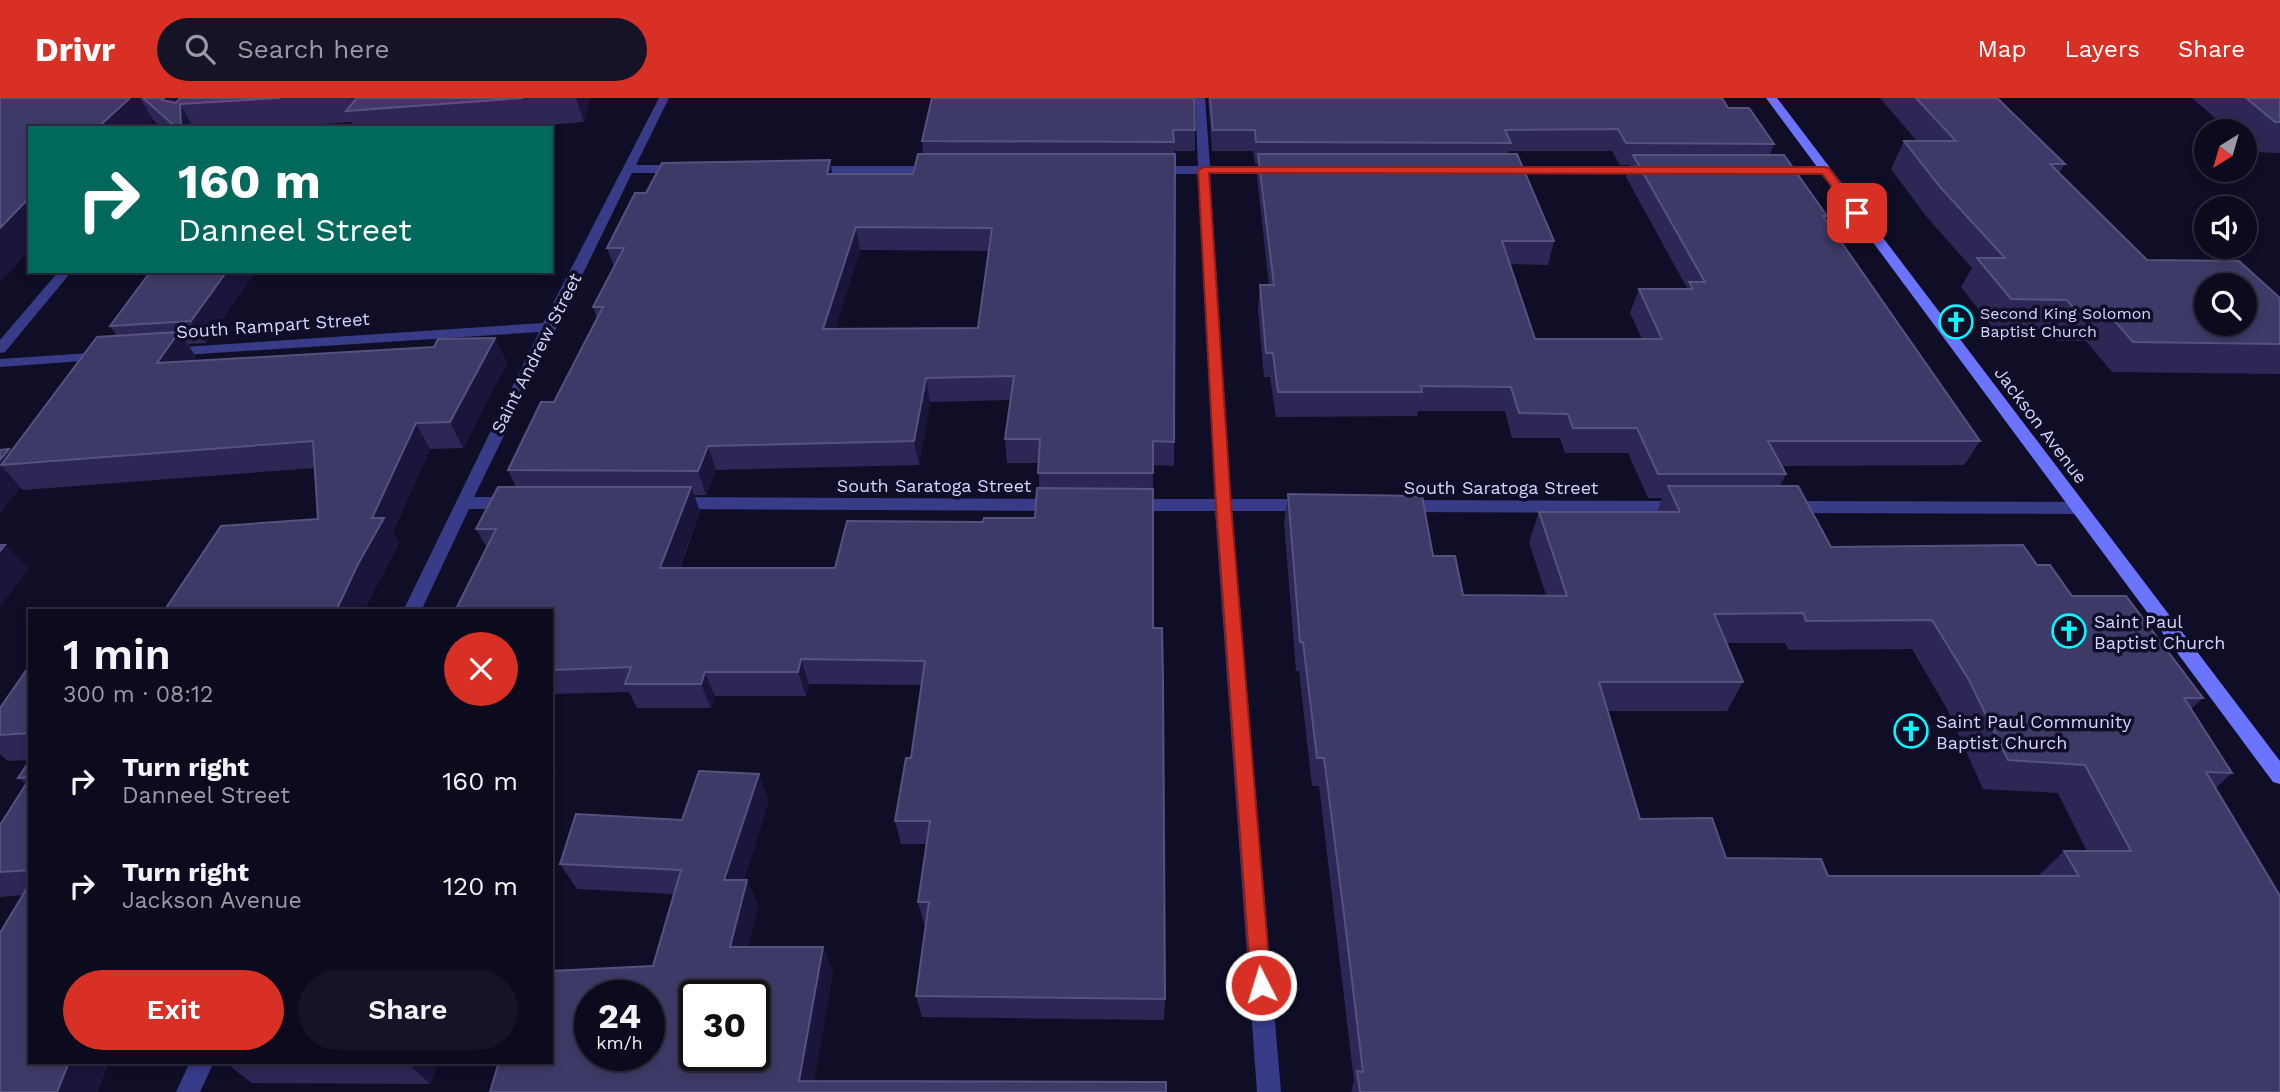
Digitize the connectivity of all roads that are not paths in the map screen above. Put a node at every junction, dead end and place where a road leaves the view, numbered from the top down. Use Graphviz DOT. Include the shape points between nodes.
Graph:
graph roads {
  1 [pos="664,98"];
  2 [pos="1200,98"];
  3 [pos="1771,98"];
  4 [pos="630,169"];
  5 [pos="700,169"];
  6 [pos="798,170"];
  7 [pos="952,170"];
  8 [pos="1134,170"];
  9 [pos="1204,170"];
  10 [pos="1300,170"];
  11 [pos="1494,170"];
  12 [pos="1659,170"];
  13 [pos="1756,171"];
  14 [pos="1825,171"];
  15 [pos="64,273"];
  16 [pos="548,327"];
  17 [pos="0,349"];
  18 [pos="151,353"];
  19 [pos="123,355"];
  20 [pos="0,363"];
  21 [pos="462,503"];
  22 [pos="531,503"];
  23 [pos="656,503"];
  24 [pos="1071,505"];
  25 [pos="1112,505"];
  26 [pos="1223,505"];
  27 [pos="1320,505"];
  28 [pos="1389,506"];
  29 [pos="1706,507"];
  30 [pos="1775,507"];
  31 [pos="2079,508"];
  32 [pos="413,609"];
  33 [pos="2280,776"];
  34 [pos="201,1064"];
  35 [pos="188,1092"];
  36 [pos="1269,1092"];
  1 -- 4 [label="street, Saint Andrew Street"];
  2 -- 9 [label="street"];
  3 -- 14 [label="street, Jackson Avenue"];
  4 -- 5 [label="street"];
  4 -- 16 [label="street, Saint Andrew Street"];
  6 -- 7 [label="street"];
  8 -- 9 [label="street"];
  9 -- 10 [label="street"];
  9 -- 26 [label="street"];
  11 -- 12 [label="street"];
  13 -- 14 [label="street"];
  14 -- 31 [label="street, Jackson Avenue"];
  15 -- 17 [label="street"];
  16 -- 18 [label="street, South Rampart Street"];
  16 -- 21 [label="street, Saint Andrew Street"];
  19 -- 20 [label="street"];
  21 -- 22 [label="street"];
  21 -- 32 [label="street, Saint Andrew Street"];
  23 -- 24 [label="street, South Saratoga Street"];
  25 -- 26 [label="street"];
  26 -- 27 [label="street"];
  26 -- 36 [label="street"];
  28 -- 29 [label="street, South Saratoga Street"];
  30 -- 31 [label="street"];
  31 -- 33 [label="street, Jackson Avenue"];
  34 -- 35 [label="street"];
}
